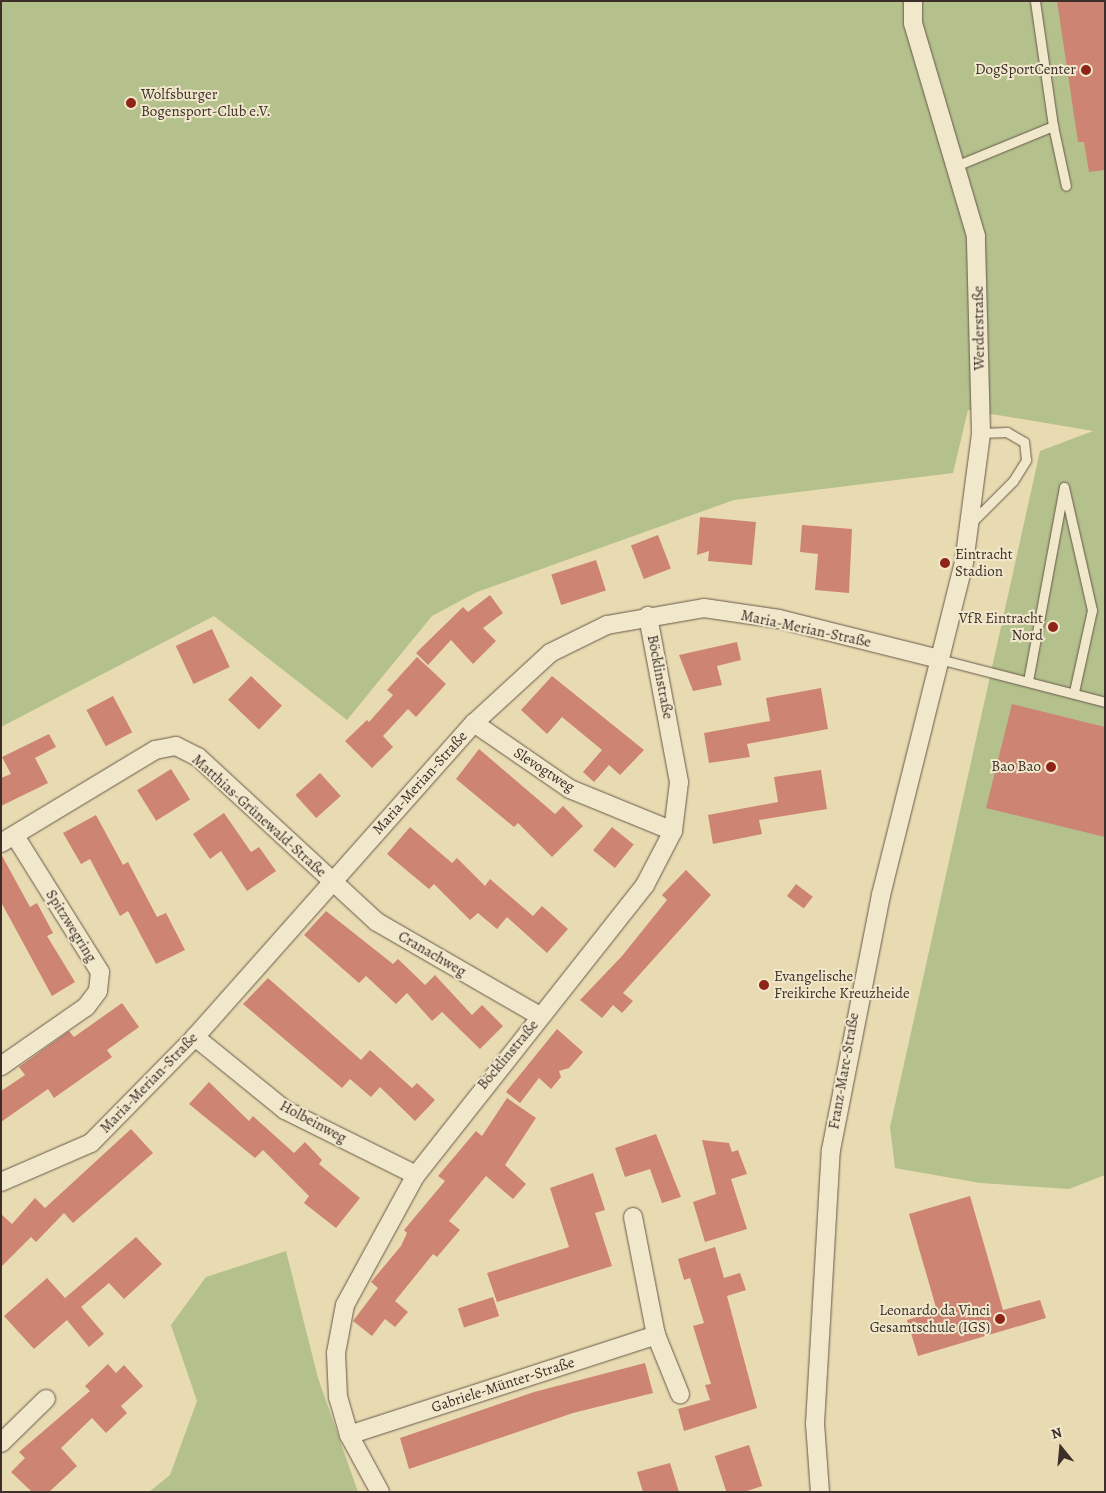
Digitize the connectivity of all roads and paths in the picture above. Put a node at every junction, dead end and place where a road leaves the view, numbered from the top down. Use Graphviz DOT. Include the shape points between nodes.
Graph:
graph roads {
  1 [pos="913,1"];
  2 [pos="1035,1"];
  3 [pos="1053,126"];
  4 [pos="958,165"];
  5 [pos="1066,186"];
  6 [pos="981,433"];
  7 [pos="971,523"];
  8 [pos="648,616"];
  9 [pos="939,659"];
  10 [pos="1028,681"];
  11 [pos="1074,692"];
  12 [pos="1105,702"];
  13 [pos="474,723"];
  14 [pos="673,831"];
  15 [pos="8,839"];
  16 [pos="332,882"];
  17 [pos="540,1016"];
  18 [pos="195,1037"];
  19 [pos="1,1066"];
  20 [pos="416,1174"];
  21 [pos="1,1182"];
  22 [pos="633,1217"];
  23 [pos="656,1335"];
  24 [pos="680,1394"];
  25 [pos="46,1399"];
  26 [pos="349,1435"];
  27 [pos="1,1443"];
  28 [pos="380,1492"];
  29 [pos="820,1492"];
  1 -- 4 [label="street, Werderstraße" via="914,23"];
  2 -- 3 [label="lane"];
  3 -- 4 [label="lane"];
  3 -- 5 [label="lane"];
  4 -- 6 [label="street, Werderstraße" via="976,236"];
  6 -- 7 [label="street, Werderstraße"];
  6 -- 7 [label="lane" via="1007,432 1024,442 1026,460 1013,481"];
  7 -- 9 [label="street, Werderstraße"];
  8 -- 9 [label="street, Maria-Merian-Straße" via="704,608"];
  8 -- 13 [label="street, Maria-Merian-Straße" via="607,625 550,654"];
  8 -- 14 [label="street, Böcklinstraße" via="680,782"];
  9 -- 10 [label="lane"];
  9 -- 29 [label="street, Franz-Marc-Straße" via="856,1002 831,1150 815,1424"];
  10 -- 11 [label="lane"];
  10 -- 11 [label="lane" via="1064,487 1092,610"];
  11 -- 12 [label="lane"];
  13 -- 14 [label="street, Slevogtweg" via="570,789"];
  13 -- 16 [label="street, Maria-Merian-Straße"];
  14 -- 17 [label="street, Böcklinstraße" via="645,885"];
  15 -- 16 [label="street, Matthias-Grünewald-Straße" via="155,750 176,746 198,757"];
  15 -- 19 [label="street, Spitzwegring" via="100,972 98,991 86,1007"];
  16 -- 17 [label="street, Cranachweg" via="377,922"];
  16 -- 18 [label="street, Maria-Merian-Straße"];
  17 -- 20 [label="street, Böcklinstraße"];
  18 -- 20 [label="street, Holbeinweg" via="285,1110"];
  18 -- 21 [label="street, Maria-Merian-Straße" via="91,1143"];
  20 -- 26 [label="street, Böcklinstraße" via="345,1305 336,1353 338,1397"];
  22 -- 23 [label="street"];
  23 -- 24 [label="street"];
  23 -- 26 [label="street, Gabriele-Münter-Straße"];
  25 -- 27 [label="street"];
  26 -- 28 [label="street, Böcklinstraße"];
}
